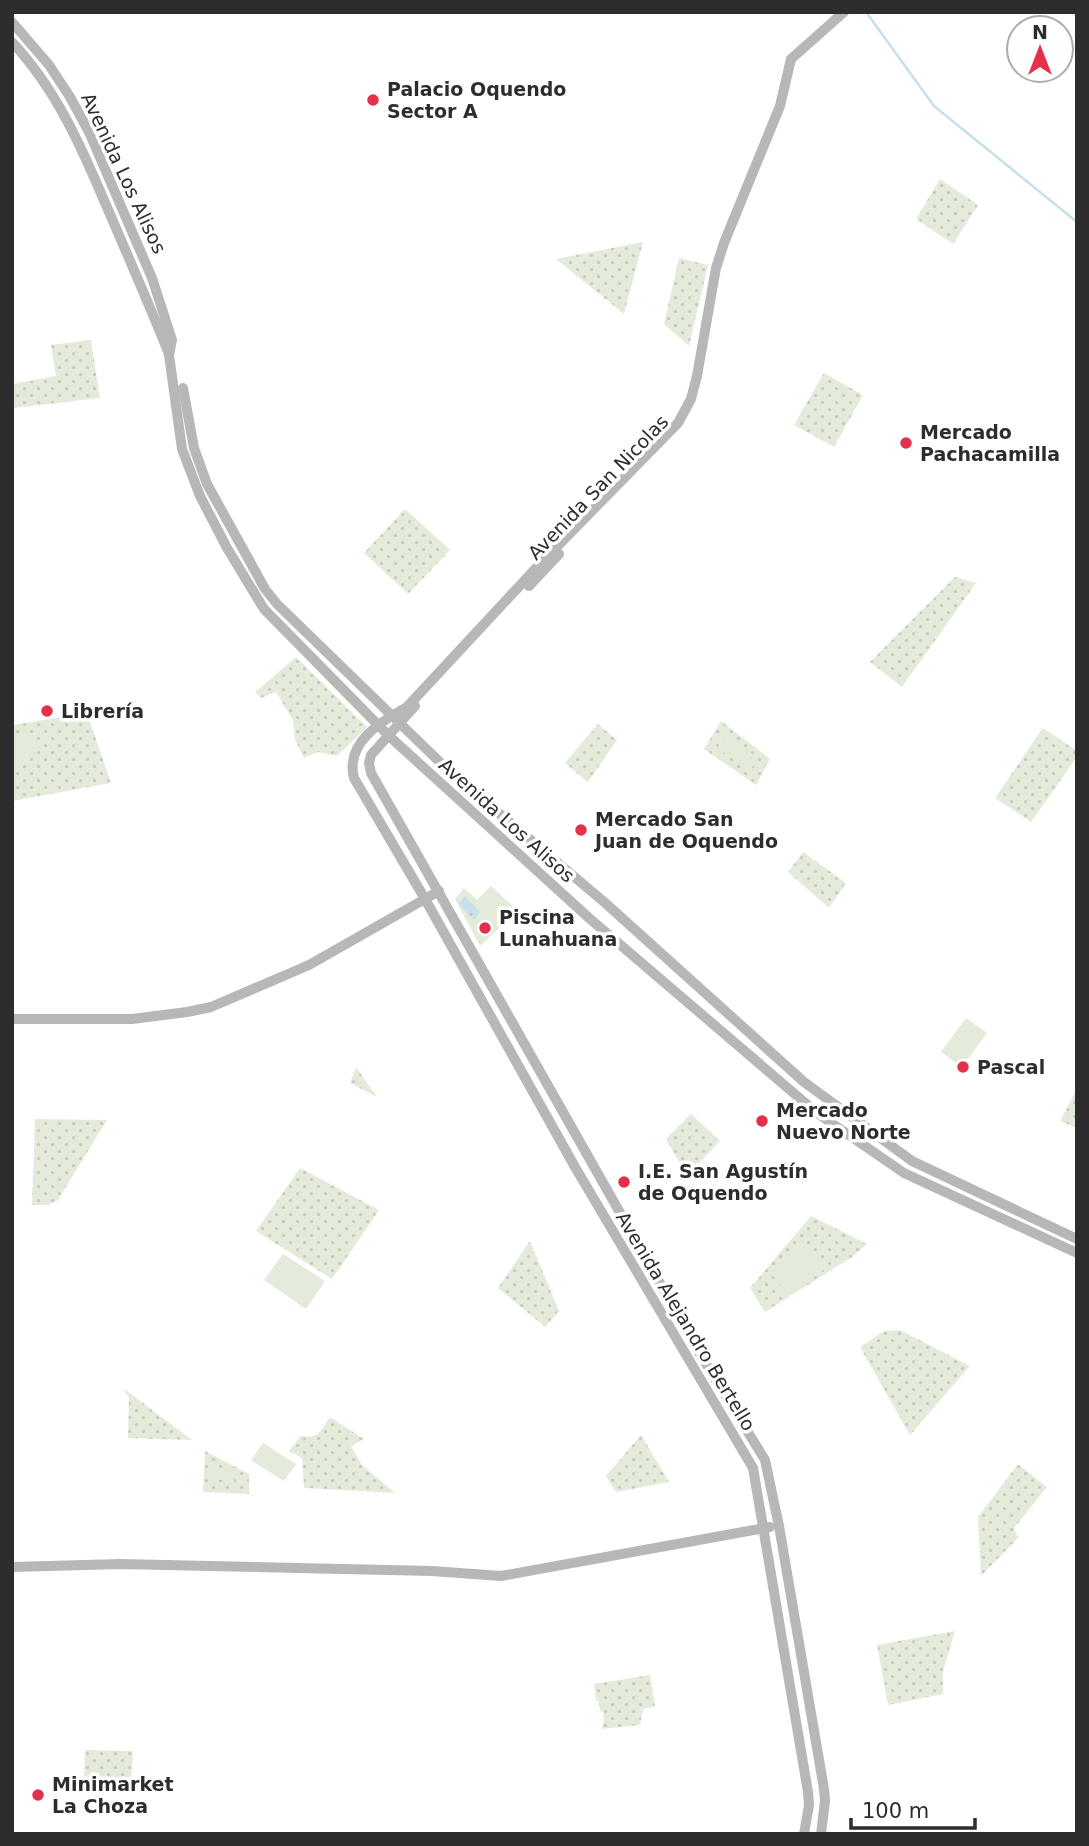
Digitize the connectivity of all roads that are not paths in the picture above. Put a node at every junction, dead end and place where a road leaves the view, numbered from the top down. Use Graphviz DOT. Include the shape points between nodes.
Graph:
graph roads {
  1 [pos="844,12"];
  2 [pos="12,22"];
  3 [pos="12,42"];
  4 [pos="169,355"];
  5 [pos="183,388"];
  6 [pos="409,709"];
  7 [pos="391,717"];
  8 [pos="378,725"];
  9 [pos="389,736"];
  10 [pos="411,736"];
  11 [pos="439,891"];
  12 [pos="425,899"];
  13 [pos="12,1019"];
  14 [pos="1077,1239"];
  15 [pos="1077,1254"];
  16 [pos="779,1526"];
  17 [pos="764,1528"];
  18 [pos="12,1567"];
  19 [pos="804,1834"];
  20 [pos="821,1834"];
  1 -- 6 [label="street, Avenida San Nicolas" via="794,57 785,107 729,245 697,396 682,426"];
  2 -- 4 [label="street, Avenida Los Alisos" via="49,65 89,132 152,278 172,340"];
  3 -- 4 [label="street, Avenida Los Alisos" via="30,60 76,136"];
  4 -- 8 [label="street, Avenida Los Alisos" via="182,449 227,548 264,609"];
  5 -- 7 [label="street, Avenida Los Alisos" via="194,448 207,484 265,589"];
  6 -- 7 [label="street, Avenida San Nicolas"];
  6 -- 7 [label="street" via="395,710"];
  6 -- 10 [label="street"];
  7 -- 8 [label="street, Avenida San Nicolas"];
  7 -- 9 [label="street, Avenida San Nicolas"];
  7 -- 10 [label="street, Avenida Los Alisos"];
  8 -- 9 [label="street, Avenida Los Alisos"];
  8 -- 12 [label="street, Avenida Alejandro Bertello" via="356,750 354,779"];
  9 -- 11 [label="street, Avenida Alejandro Bertello" via="371,755 371,773"];
  9 -- 15 [label="street, Avenida Los Alisos" via="589,918 817,1114 905,1174"];
  10 -- 14 [label="street, Avenida Los Alisos" via="804,1082 912,1161"];
  11 -- 12 [label="street"];
  11 -- 16 [label="street, Avenida Alejandro Bertello" via="668,1298 765,1460"];
  12 -- 13 [label="street" via="309,965 211,1007 132,1019"];
  12 -- 17 [label="street, Avenida Alejandro Bertello" via="575,1167 753,1468"];
  16 -- 17 [label="street"];
  16 -- 20 [label="street, Avenida Alejandro Bertello" via="824,1789"];
  17 -- 18 [label="street" via="501,1576 134,1564"];
  17 -- 19 [label="street, Avenida Alejandro Bertello" via="808,1792"];
}
